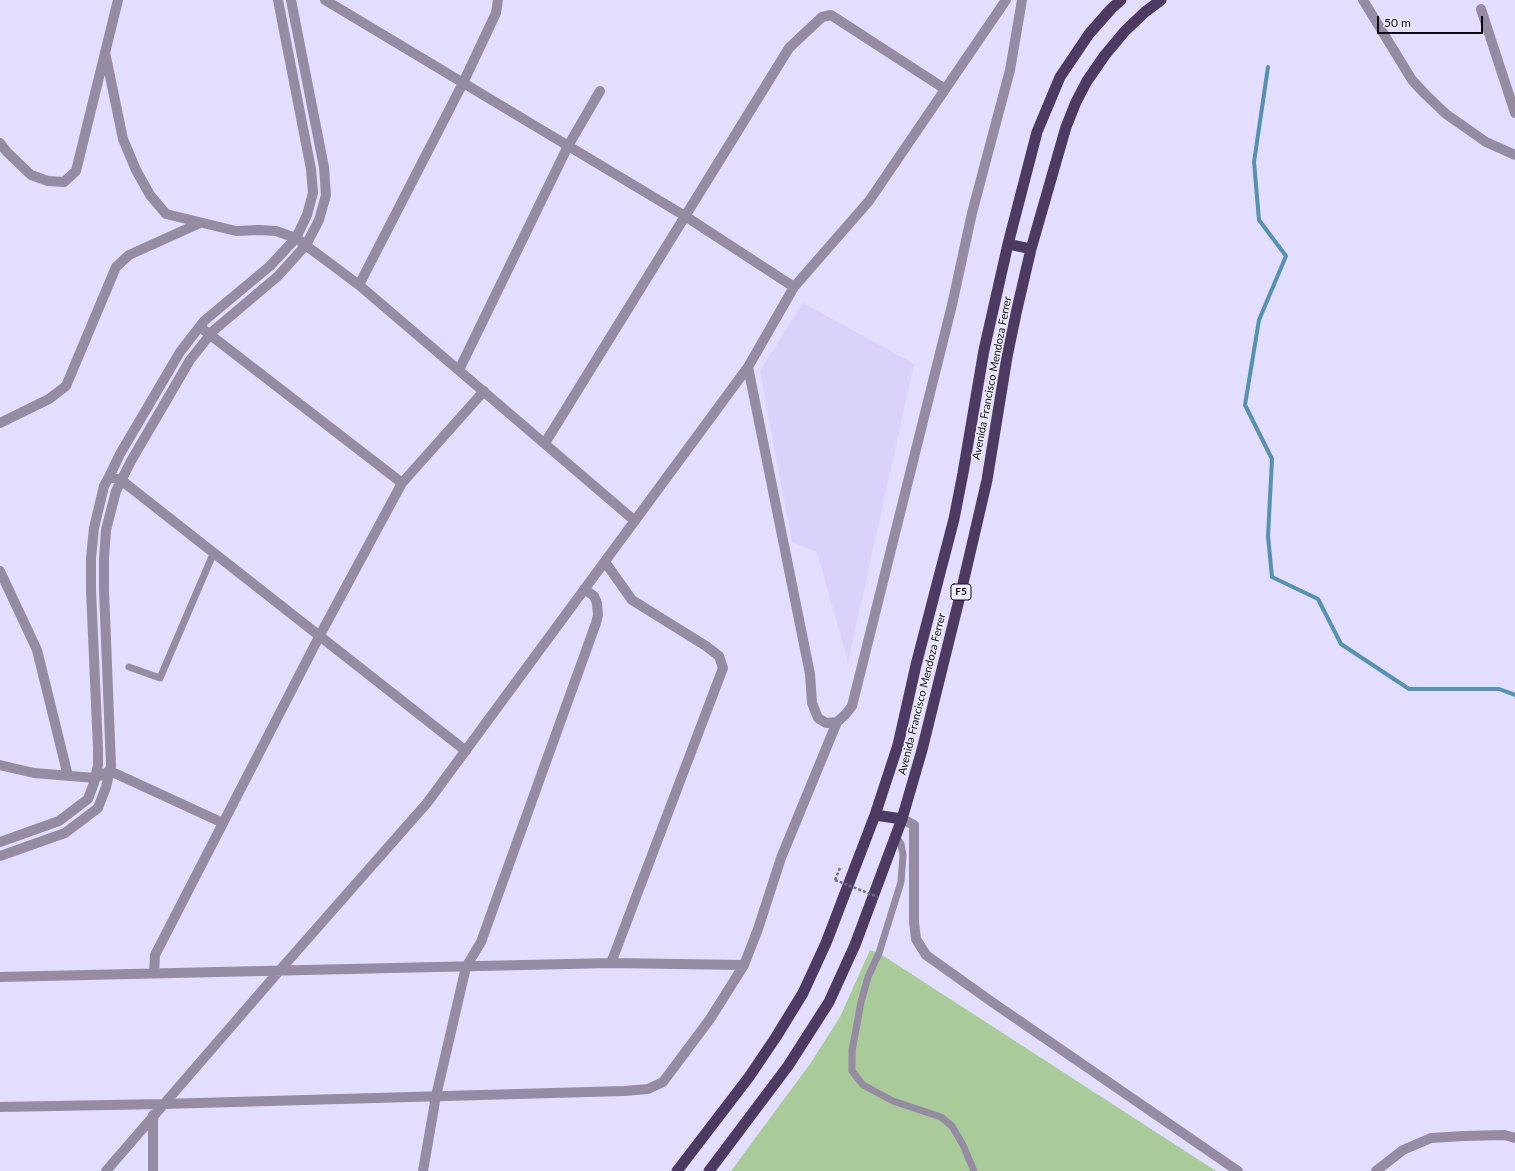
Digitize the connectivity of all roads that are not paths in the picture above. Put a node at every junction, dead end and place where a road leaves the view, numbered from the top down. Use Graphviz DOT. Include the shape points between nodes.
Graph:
graph roads {
  1 [pos="118,0"];
  2 [pos="278,0"];
  3 [pos="291,0"];
  4 [pos="325,0"];
  5 [pos="498,0"];
  6 [pos="1006,0"];
  7 [pos="1022,0"];
  8 [pos="1121,0"];
  9 [pos="1161,0"];
  10 [pos="1363,0"];
  11 [pos="1481,9"];
  12 [pos="105,52"];
  13 [pos="463,83"];
  14 [pos="945,89"];
  15 [pos="600,91"];
  16 [pos="1515,113"];
  17 [pos="0,143"];
  18 [pos="568,146"];
  19 [pos="1515,155"];
  20 [pos="685,216"];
  21 [pos="200,222"];
  22 [pos="296,238"];
  23 [pos="1008,244"];
  24 [pos="306,245"];
  25 [pos="1032,249"];
  26 [pos="359,285"];
  27 [pos="794,287"];
  28 [pos="200,328"];
  29 [pos="210,335"];
  30 [pos="748,367"];
  31 [pos="459,370"];
  32 [pos="484,391"];
  33 [pos="0,423"];
  34 [pos="545,443"];
  35 [pos="109,477"];
  36 [pos="121,480"];
  37 [pos="402,483"];
  38 [pos="635,521"];
  39 [pos="214,552"];
  40 [pos="605,562"];
  41 [pos="0,571"];
  42 [pos="584,590"];
  43 [pos="320,635"];
  44 [pos="129,667"];
  45 [pos="837,722"];
  46 [pos="466,751"];
  47 [pos="0,765"];
  48 [pos="110,771"];
  49 [pos="68,776"];
  50 [pos="95,778"];
  51 [pos="875,816"];
  52 [pos="902,819"];
  53 [pos="223,823"];
  54 [pos="896,836"];
  55 [pos="0,842"];
  56 [pos="0,856"];
  57 [pos="611,963"];
  58 [pos="744,965"];
  59 [pos="466,966"];
  60 [pos="280,970"];
  61 [pos="154,973"];
  62 [pos="0,977"];
  63 [pos="436,1096"];
  64 [pos="163,1104"];
  65 [pos="0,1107"];
  66 [pos="154,1116"];
  67 [pos="1515,1138"];
  68 [pos="106,1171"];
  69 [pos="153,1171"];
  70 [pos="423,1171"];
  71 [pos="677,1171"];
  72 [pos="709,1171"];
  73 [pos="974,1171"];
  74 [pos="1238,1171"];
  75 [pos="1376,1171"];
  1 -- 12 [label="street"];
  2 -- 22 [label="street" via="311,169 313,193 307,215"];
  3 -- 24 [label="street" via="324,167 326,195"];
  4 -- 13 [label="street"];
  5 -- 13 [label="street" via="496,13"];
  6 -- 14 [label="street"];
  7 -- 45 [label="street" via="1010,70 972,213 952,305 852,706"];
  8 -- 23 [label="highway, Avenida Francisco Mendoza Ferrer / F5" via="1088,34 1060,77 1037,132"];
  9 -- 25 [label="highway, Avenida Francisco Mendoza Ferrer / F5" via="1125,31 1105,55 1076,102 1066,128"];
  10 -- 19 [label="street" via="1412,80 1425,94 1446,114 1486,142"];
  11 -- 16 [label="street"];
  12 -- 17 [label="street" via="76,172 64,182 48,181 31,175"];
  12 -- 21 [label="street" via="123,139 136,170 150,195 166,214"];
  13 -- 18 [label="street"];
  13 -- 26 [label="street"];
  14 -- 20 [label="street" via="832,15 822,17 789,48"];
  14 -- 27 [label="street" via="869,202"];
  15 -- 18 [label="street"];
  18 -- 20 [label="street"];
  18 -- 31 [label="street"];
  20 -- 27 [label="street"];
  20 -- 34 [label="street"];
  21 -- 22 [label="street" via="236,231 276,231"];
  21 -- 33 [label="street" via="129,255 116,267 66,386 49,399"];
  22 -- 24 [label="street"];
  22 -- 28 [label="street" via="270,266 204,321"];
  23 -- 25 [label="highway"];
  23 -- 51 [label="highway, Avenida Francisco Mendoza Ferrer / F5" via="984,350 954,519 898,745"];
  24 -- 26 [label="street"];
  24 -- 29 [label="street" via="278,276"];
  25 -- 52 [label="highway, Avenida Francisco Mendoza Ferrer / F5" via="1007,357 986,480 961,592"];
  26 -- 31 [label="street"];
  27 -- 30 [label="street"];
  28 -- 29 [label="street"];
  28 -- 35 [label="street" via="180,352"];
  29 -- 36 [label="street" via="190,360"];
  29 -- 37 [label="street"];
  30 -- 38 [label="street"];
  30 -- 45 [label="street" via="810,674 812,703 818,718 826,723"];
  31 -- 32 [label="street"];
  32 -- 34 [label="street"];
  32 -- 37 [label="street"];
  34 -- 38 [label="street"];
  35 -- 36 [label="street"];
  35 -- 50 [label="street" via="104,486 94,528 91,558 98,749"];
  36 -- 39 [label="street"];
  36 -- 48 [label="street" via="106,530 104,559"];
  37 -- 43 [label="street"];
  38 -- 40 [label="street"];
  39 -- 43 [label="street"];
  39 -- 44 [label="lane" via="160,678"];
  40 -- 42 [label="street"];
  40 -- 57 [label="street" via="632,600 706,646 719,656 723,668"];
  41 -- 49 [label="street" via="37,650"];
  42 -- 46 [label="street"];
  42 -- 59 [label="street" via="594,596 597,603 596,624 481,942"];
  43 -- 46 [label="street"];
  43 -- 53 [label="street"];
  45 -- 58 [label="street" via="781,858"];
  46 -- 60 [label="street" via="427,803"];
  47 -- 49 [label="street" via="34,773"];
  48 -- 50 [label="street"];
  48 -- 53 [label="street"];
  48 -- 56 [label="street" via="98,808 78,824 65,833"];
  49 -- 50 [label="street"];
  50 -- 55 [label="street" via="88,799 59,821"];
  51 -- 52 [label="highway"];
  51 -- 71 [label="highway, Avenida Francisco Mendoza Ferrer / F5" via="826,943 802,993 749,1077"];
  52 -- 54 [label="highway, Avenida Francisco Mendoza Ferrer / F5"];
  52 -- 74 [label="street" via="914,825 916,939 926,955"];
  53 -- 61 [label="street" via="156,955"];
  54 -- 72 [label="highway, Avenida Francisco Mendoza Ferrer / F5" via="855,945 829,1002 788,1066"];
  54 -- 73 [label="lane" via="903,855 900,882 861,1002 852,1051 852,1071 863,1085 892,1101 941,1117 952,1126"];
  57 -- 58 [label="street"];
  57 -- 59 [label="street"];
  58 -- 63 [label="street" via="710,1018 663,1082 648,1088 624,1091"];
  59 -- 60 [label="street"];
  59 -- 63 [label="street"];
  60 -- 61 [label="street"];
  60 -- 64 [label="street"];
  61 -- 62 [label="street"];
  63 -- 64 [label="street"];
  63 -- 70 [label="street"];
  64 -- 65 [label="street"];
  64 -- 66 [label="street"];
  66 -- 68 [label="street"];
  66 -- 69 [label="street"];
  67 -- 75 [label="street" via="1504,1135 1431,1138 1403,1150"];
}
